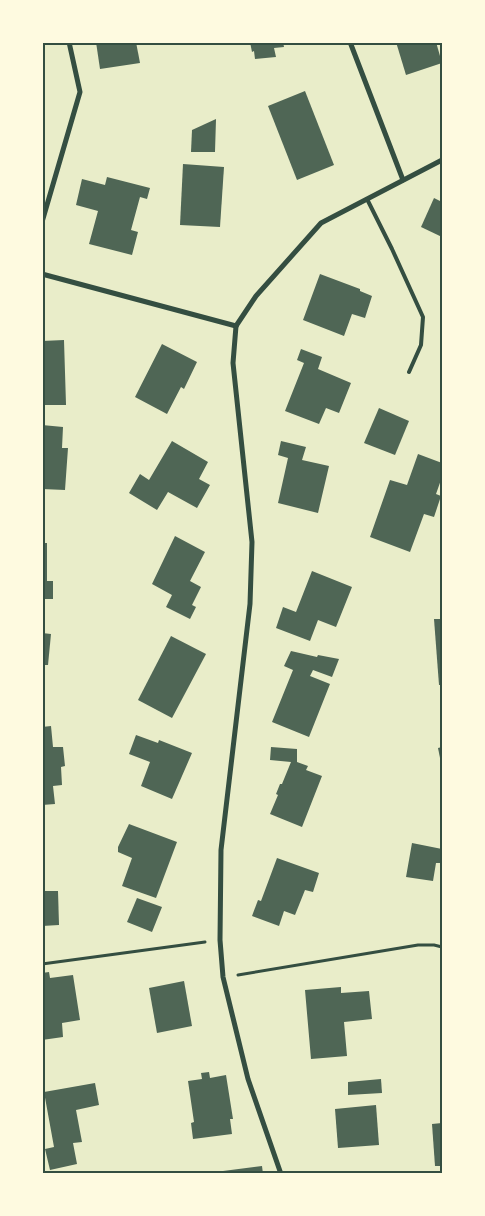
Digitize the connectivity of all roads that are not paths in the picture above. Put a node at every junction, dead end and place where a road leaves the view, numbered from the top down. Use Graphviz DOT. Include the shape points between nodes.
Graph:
graph roads {
  1 [pos="68,42"];
  2 [pos="350,42"];
  3 [pos="442,160"];
  4 [pos="402,180"];
  5 [pos="367,199"];
  6 [pos="42,222"];
  7 [pos="42,274"];
  8 [pos="236,326"];
  9 [pos="409,372"];
  10 [pos="281,1174"];
  1 -- 6 [label="street" via="80,92"];
  2 -- 4 [label="street"];
  3 -- 4 [label="street"];
  4 -- 5 [label="street"];
  5 -- 8 [label="street" via="321,223 256,296"];
  5 -- 9 [label="lane" via="423,318 422,345"];
  7 -- 8 [label="street"];
  8 -- 10 [label="street" via="233,363 252,542 250,604 221,850 220,940 223,977 248,1080"];
}
